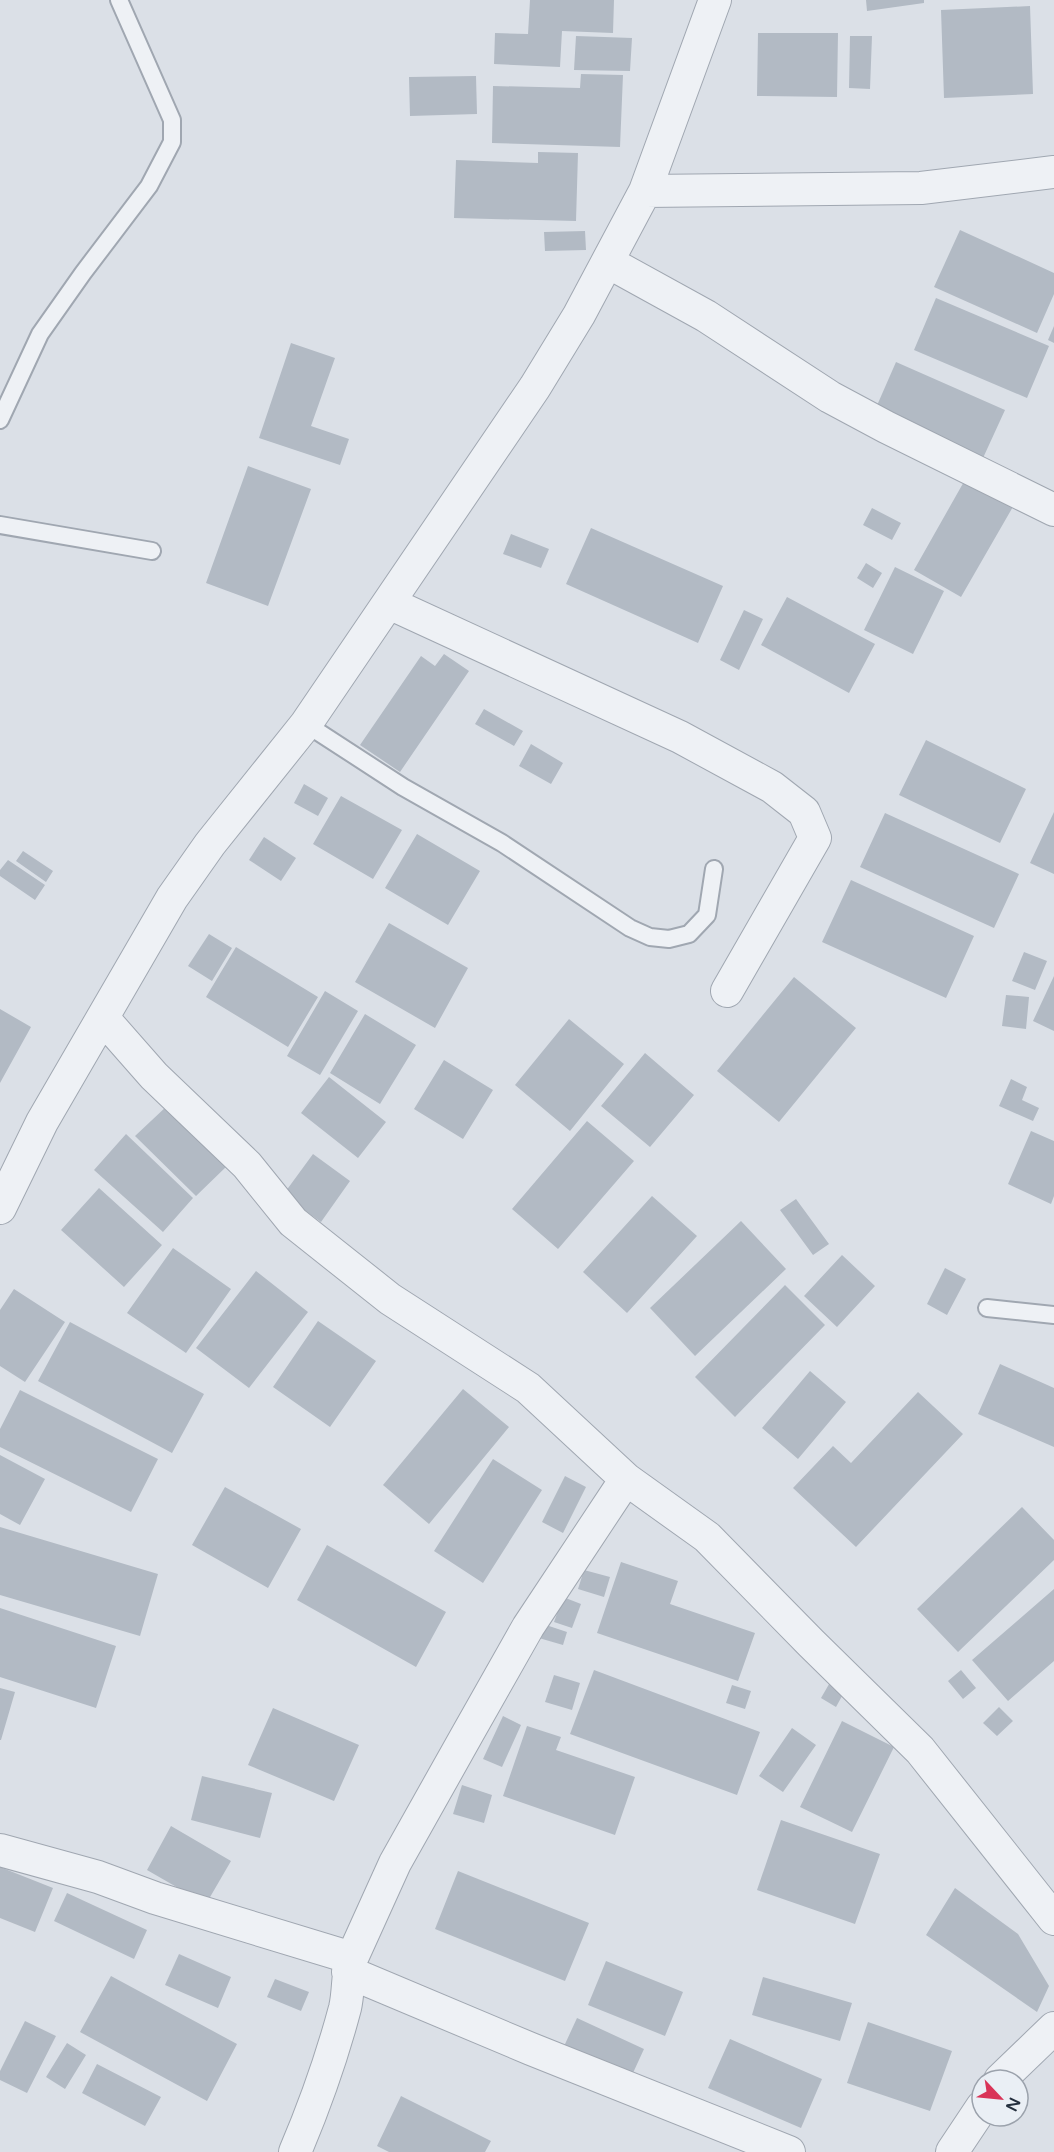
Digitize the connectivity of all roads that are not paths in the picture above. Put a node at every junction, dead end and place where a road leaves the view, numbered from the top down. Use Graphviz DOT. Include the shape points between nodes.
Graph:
graph roads {
  1 [pos="119,0"];
  2 [pos="715,0"];
  3 [pos="1054,172"];
  4 [pos="645,191"];
  5 [pos="608,262"];
  6 [pos="0,420"];
  7 [pos="1054,510"];
  8 [pos="0,525"];
  9 [pos="152,551"];
  10 [pos="389,603"];
  11 [pos="306,724"];
  12 [pos="714,869"];
  13 [pos="727,991"];
  14 [pos="103,1018"];
  15 [pos="0,1208"];
  16 [pos="987,1308"];
  17 [pos="1054,1315"];
  18 [pos="626,1479"];
  19 [pos="0,1850"];
  20 [pos="1054,1919"];
  21 [pos="350,1965"];
  22 [pos="1054,2028"];
  23 [pos="1012,2068"];
  24 [pos="970,2125"];
  25 [pos="295,2152"];
  26 [pos="789,2152"];
  27 [pos="952,2152"];
  1 -- 6 [label="lane" via="172,120 172,142 149,186 40,334"];
  2 -- 4 [label="street"];
  3 -- 4 [label="street" via="921,188"];
  4 -- 5 [label="street"];
  5 -- 7 [label="street" via="706,316 830,397"];
  5 -- 10 [label="street" via="536,387"];
  8 -- 9 [label="lane"];
  10 -- 11 [label="street"];
  10 -- 13 [label="street" via="680,737 772,787 804,812 815,838"];
  11 -- 12 [label="lane" via="403,788 502,843 630,928 650,937 669,939 689,934 707,915"];
  11 -- 14 [label="street" via="172,898"];
  14 -- 15 [label="street" via="42,1122"];
  14 -- 18 [label="street" via="154,1076 247,1165 293,1222 390,1299 528,1388"];
  16 -- 17 [label="lane"];
  18 -- 20 [label="street" via="707,1537 920,1750"];
  18 -- 21 [label="street" via="528,1627 395,1863"];
  19 -- 21 [label="street" via="98,1877"];
  21 -- 25 [label="street" via="348,1995 335,2047"];
  21 -- 26 [label="street" via="531,2049"];
  22 -- 23 [label="street"];
  24 -- 27 [label="street"];
}
